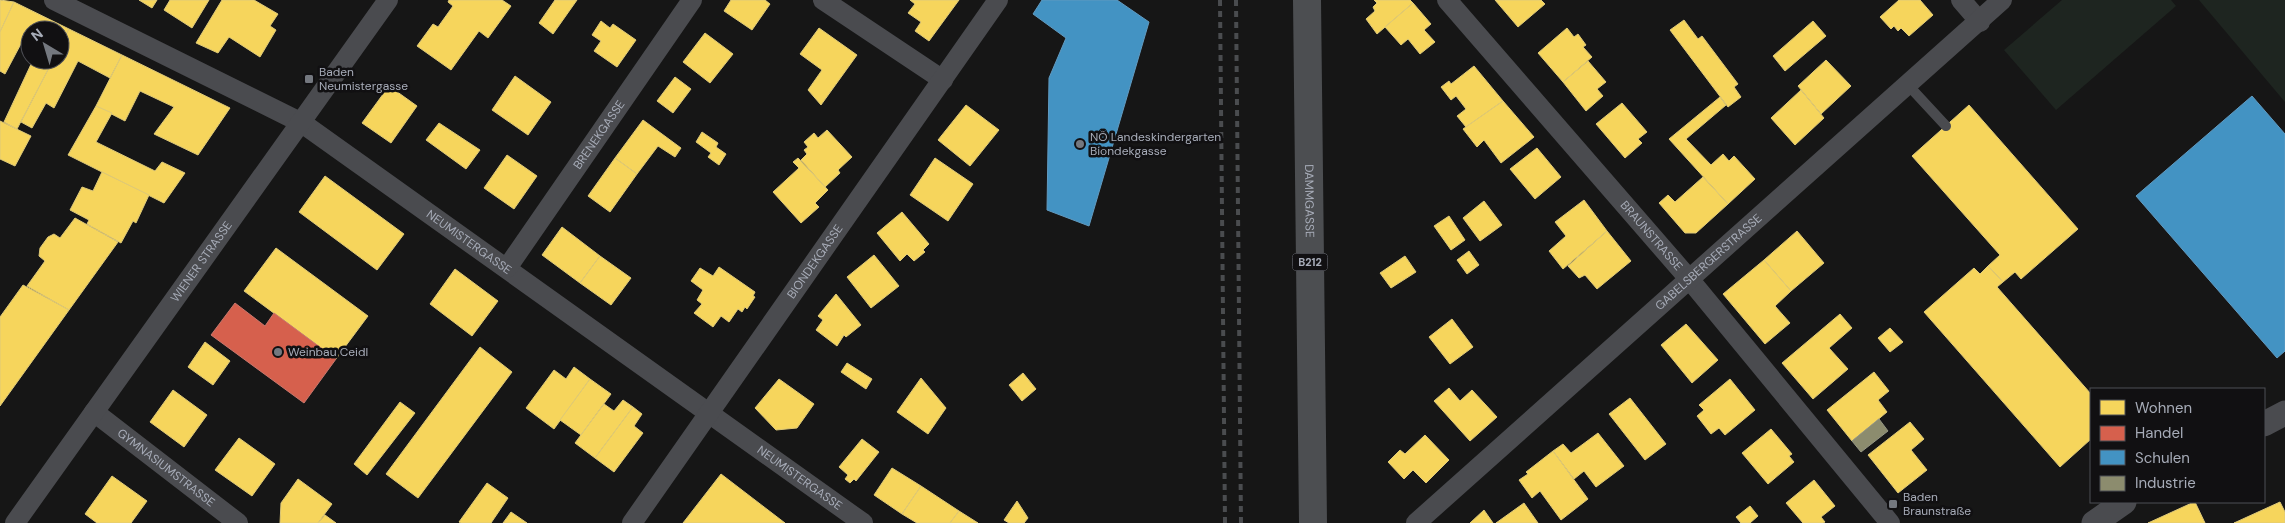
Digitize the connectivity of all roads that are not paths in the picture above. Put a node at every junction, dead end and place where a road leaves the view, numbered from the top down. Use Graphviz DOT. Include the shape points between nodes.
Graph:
graph roads {
  1 [pos="54,0"];
  2 [pos="388,0"];
  3 [pos="692,0"];
  4 [pos="823,0"];
  5 [pos="998,0"];
  6 [pos="1307,0"];
  7 [pos="1447,0"];
  8 [pos="1961,0"];
  9 [pos="2002,0"];
  10 [pos="1980,22"];
  11 [pos="943,80"];
  12 [pos="1908,85"];
  13 [pos="302,123"];
  14 [pos="1946,126"];
  15 [pos="507,268"];
  16 [pos="1690,280"];
  17 [pos="94,412"];
  18 [pos="2285,413"];
  19 [pos="709,414"];
  20 [pos="2265,423"];
  21 [pos="2123,503"];
  22 [pos="16,523"];
  23 [pos="238,523"];
  24 [pos="632,523"];
  25 [pos="862,523"];
  26 [pos="1313,523"];
  27 [pos="1416,523"];
  28 [pos="1890,523"];
  29 [pos="2094,523"];
  1 -- 13 [label="street, NEUMISTERGASSE"];
  2 -- 13 [label="street, WIENER STRASSE"];
  3 -- 15 [label="street, BRENEKGASSE"];
  4 -- 11 [label="street"];
  5 -- 11 [label="street, BIONDEKGASSE"];
  6 -- 26 [label="main road, DAMMGASSE / B212"];
  7 -- 16 [label="street, BRAUNSTRASSE"];
  8 -- 10 [label="street"];
  9 -- 10 [label="street, GABELSBERGERSTRASSE"];
  10 -- 12 [label="street, GABELSBERGERSTRASSE"];
  11 -- 19 [label="street, BIONDEKGASSE"];
  12 -- 14 [label="lane"];
  12 -- 16 [label="street, GABELSBERGERSTRASSE"];
  13 -- 15 [label="street, NEUMISTERGASSE"];
  13 -- 17 [label="street, WIENER STRASSE"];
  15 -- 19 [label="street, NEUMISTERGASSE"];
  16 -- 27 [label="street, GABELSBERGERSTRASSE"];
  16 -- 28 [label="street, BRAUNSTRASSE"];
  17 -- 22 [label="street, WIENER STRASSE"];
  17 -- 23 [label="street, GYMNASIUMSTRASSE"];
  18 -- 20 [label="street"];
  19 -- 24 [label="street, BIONDEKGASSE"];
  19 -- 25 [label="street, NEUMISTERGASSE"];
  21 -- 29 [label="street"];
}
